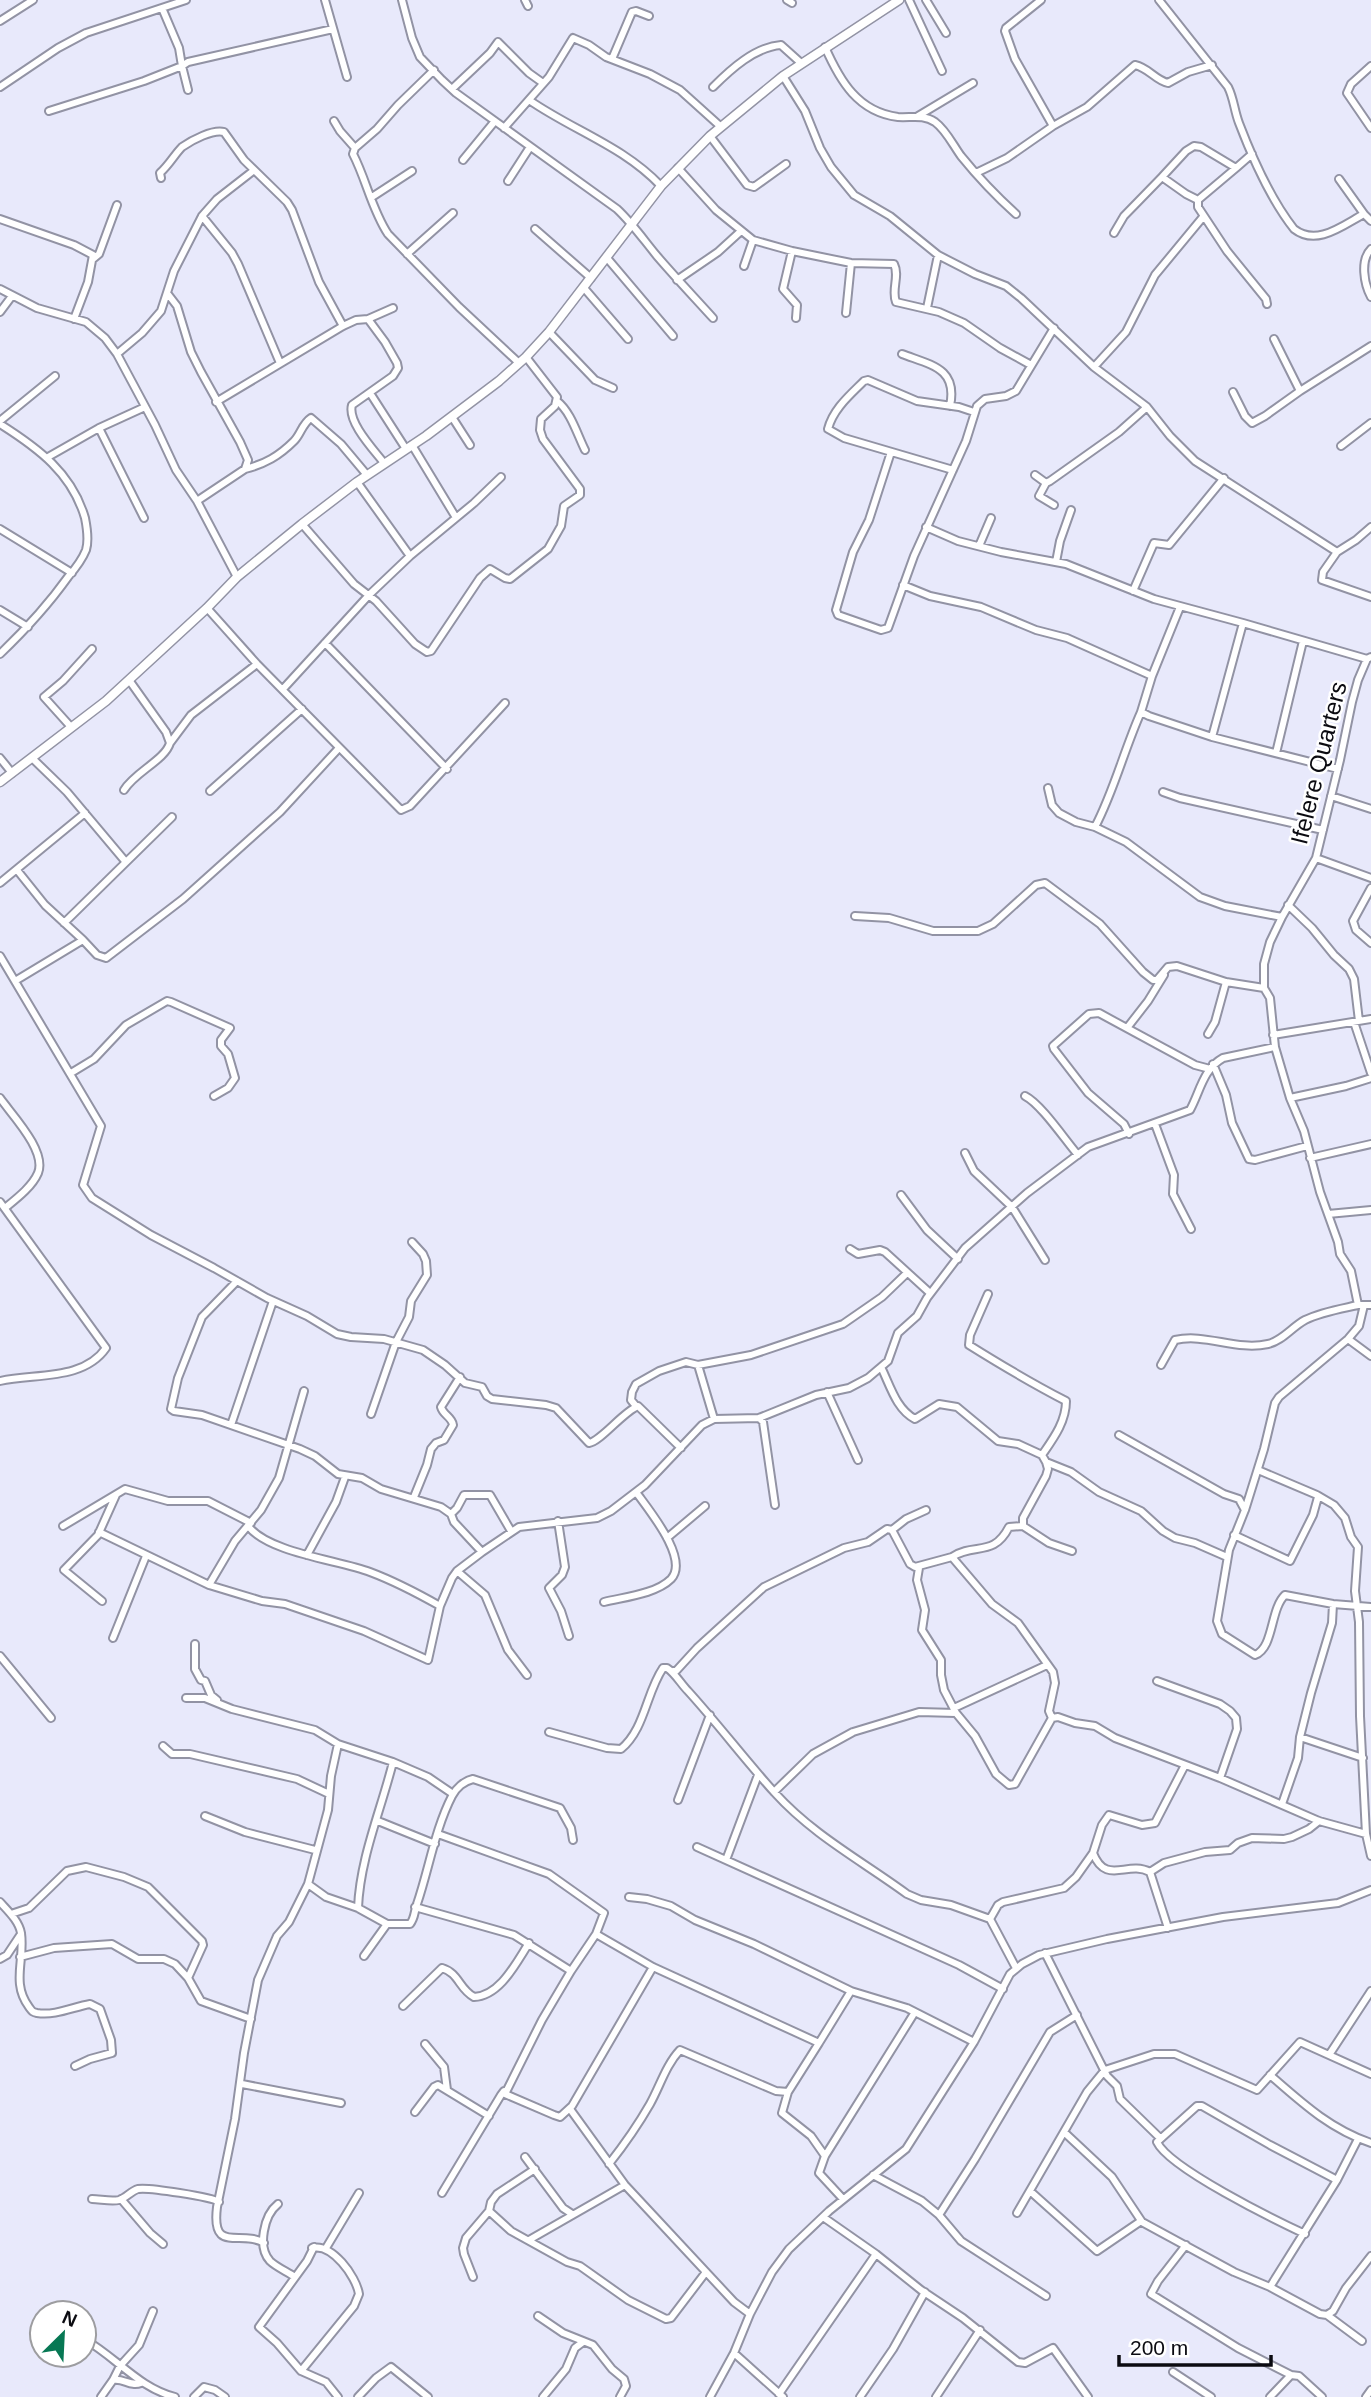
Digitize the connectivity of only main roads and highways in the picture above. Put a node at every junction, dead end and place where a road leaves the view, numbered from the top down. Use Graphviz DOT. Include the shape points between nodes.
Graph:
graph roads {
  1 [pos="898,0"];
  2 [pos="0,782"];
  1 -- 2 [label="main road" via="783,76 719,126 661,186 549,332 499,381 302,524 237,577 129,680"];
}
